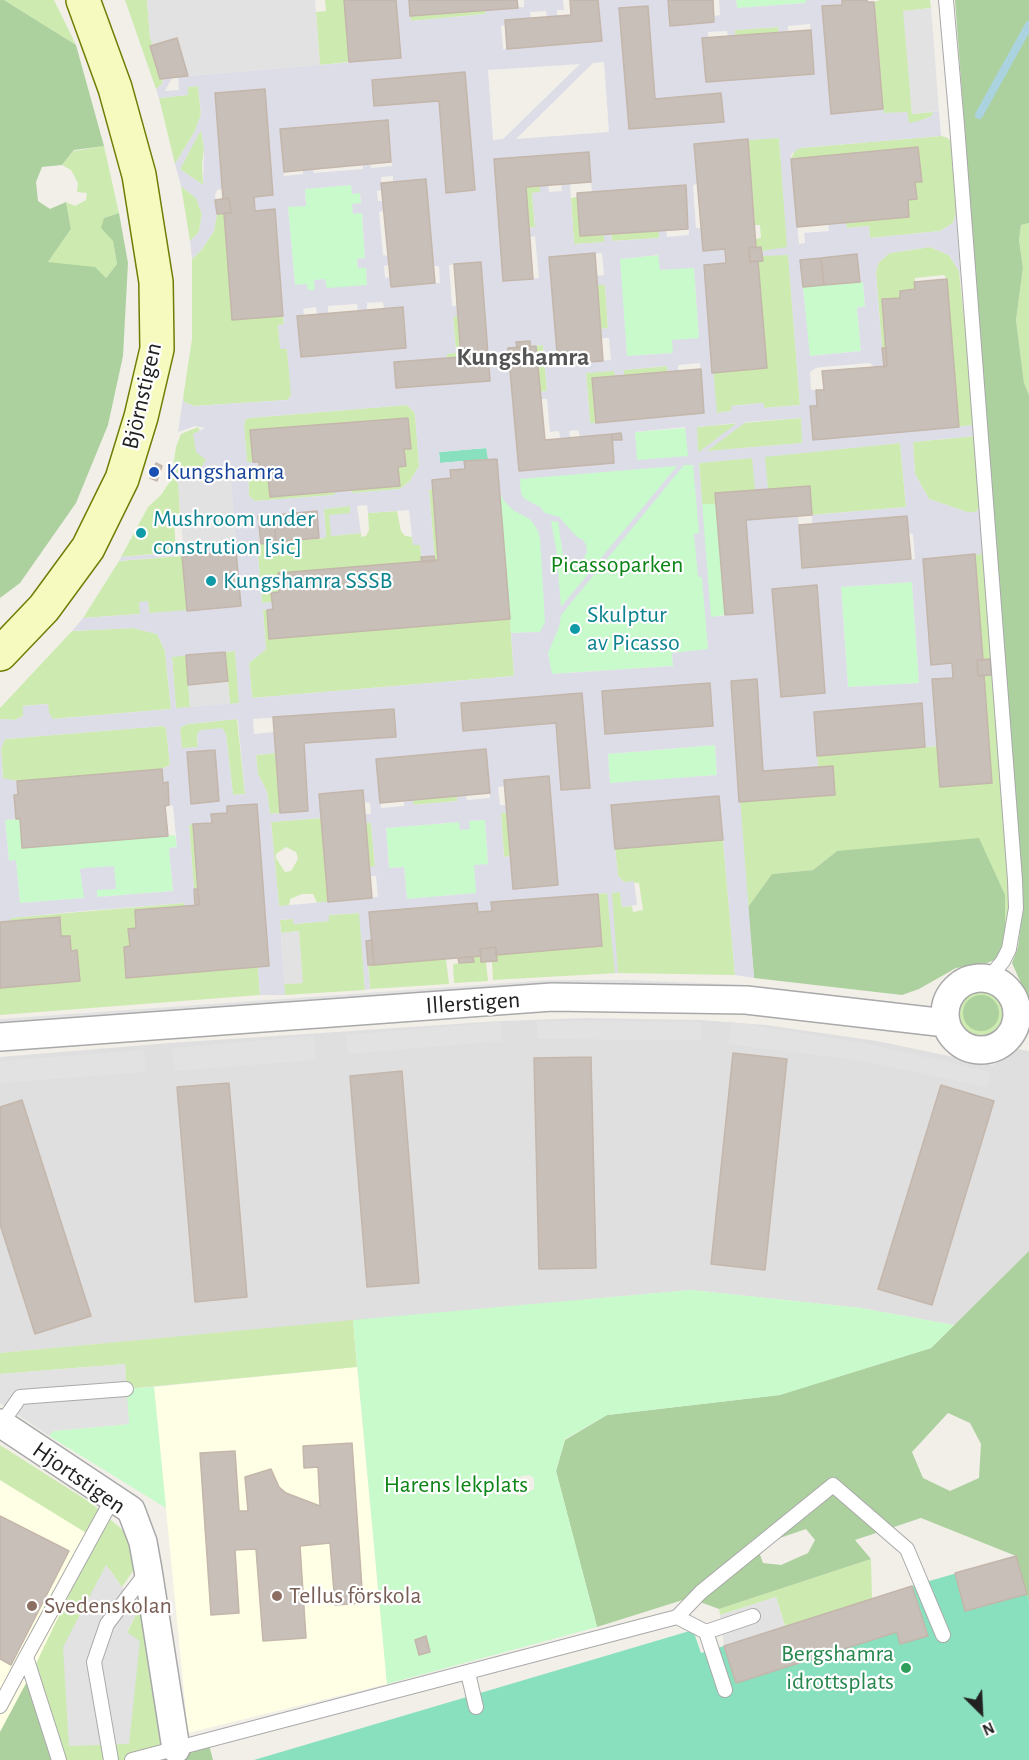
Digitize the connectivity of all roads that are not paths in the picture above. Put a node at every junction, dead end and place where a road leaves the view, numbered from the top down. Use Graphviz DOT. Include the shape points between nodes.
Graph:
graph roads {
  1 [pos="83,0"];
  2 [pos="946,0"];
  3 [pos="0,654"];
  4 [pos="989,978"];
  5 [pos="946,1023"];
  6 [pos="0,1037"];
  7 [pos="126,1389"];
  8 [pos="0,1424"];
  9 [pos="113,1498"];
  10 [pos="148,1570"];
  11 [pos="753,1616"];
  12 [pos="677,1617"];
  13 [pos="706,1632"];
  14 [pos="943,1635"];
  15 [pos="26,1657"];
  16 [pos="468,1672"];
  17 [pos="725,1690"];
  18 [pos="0,1706"];
  19 [pos="476,1707"];
  20 [pos="176,1749"];
  21 [pos="59,1760"];
  22 [pos="111,1760"];
  23 [pos="132,1760"];
  1 -- 3 [label="street, Björnstigen" via="115,88 139,175 156,282 157,349 122,479 88,548 44,608"];
  2 -- 4 [label="lane" via="1016,880 1009,949"];
  4 -- 5 [label="street" via="970,979 957,987 946,1004"];
  4 -- 5 [label="street" via="1002,983 1016,1004 1016,1023 1006,1040 985,1050 972,1049 952,1035"];
  5 -- 6 [label="street, Illerstigen" via="746,1000 552,997"];
  7 -- 8 [label="lane" via="20,1397"];
  8 -- 9 [label="street, Hjortstigen"];
  9 -- 10 [label="street, Hjortstigen" via="130,1510 143,1542"];
  9 -- 15 [label="lane"];
  10 -- 20 [label="street, Hjortstigen"];
  10 -- 22 [label="lane" via="107,1624 94,1662"];
  11 -- 13 [label="lane"];
  12 -- 13 [label="lane"];
  12 -- 14 [label="lane" via="701,1592 833,1485 907,1549"];
  12 -- 16 [label="lane"];
  13 -- 17 [label="lane"];
  15 -- 18 [label="lane"];
  15 -- 21 [label="lane"];
  16 -- 19 [label="lane"];
  16 -- 20 [label="lane"];
  20 -- 23 [label="lane"];
}
